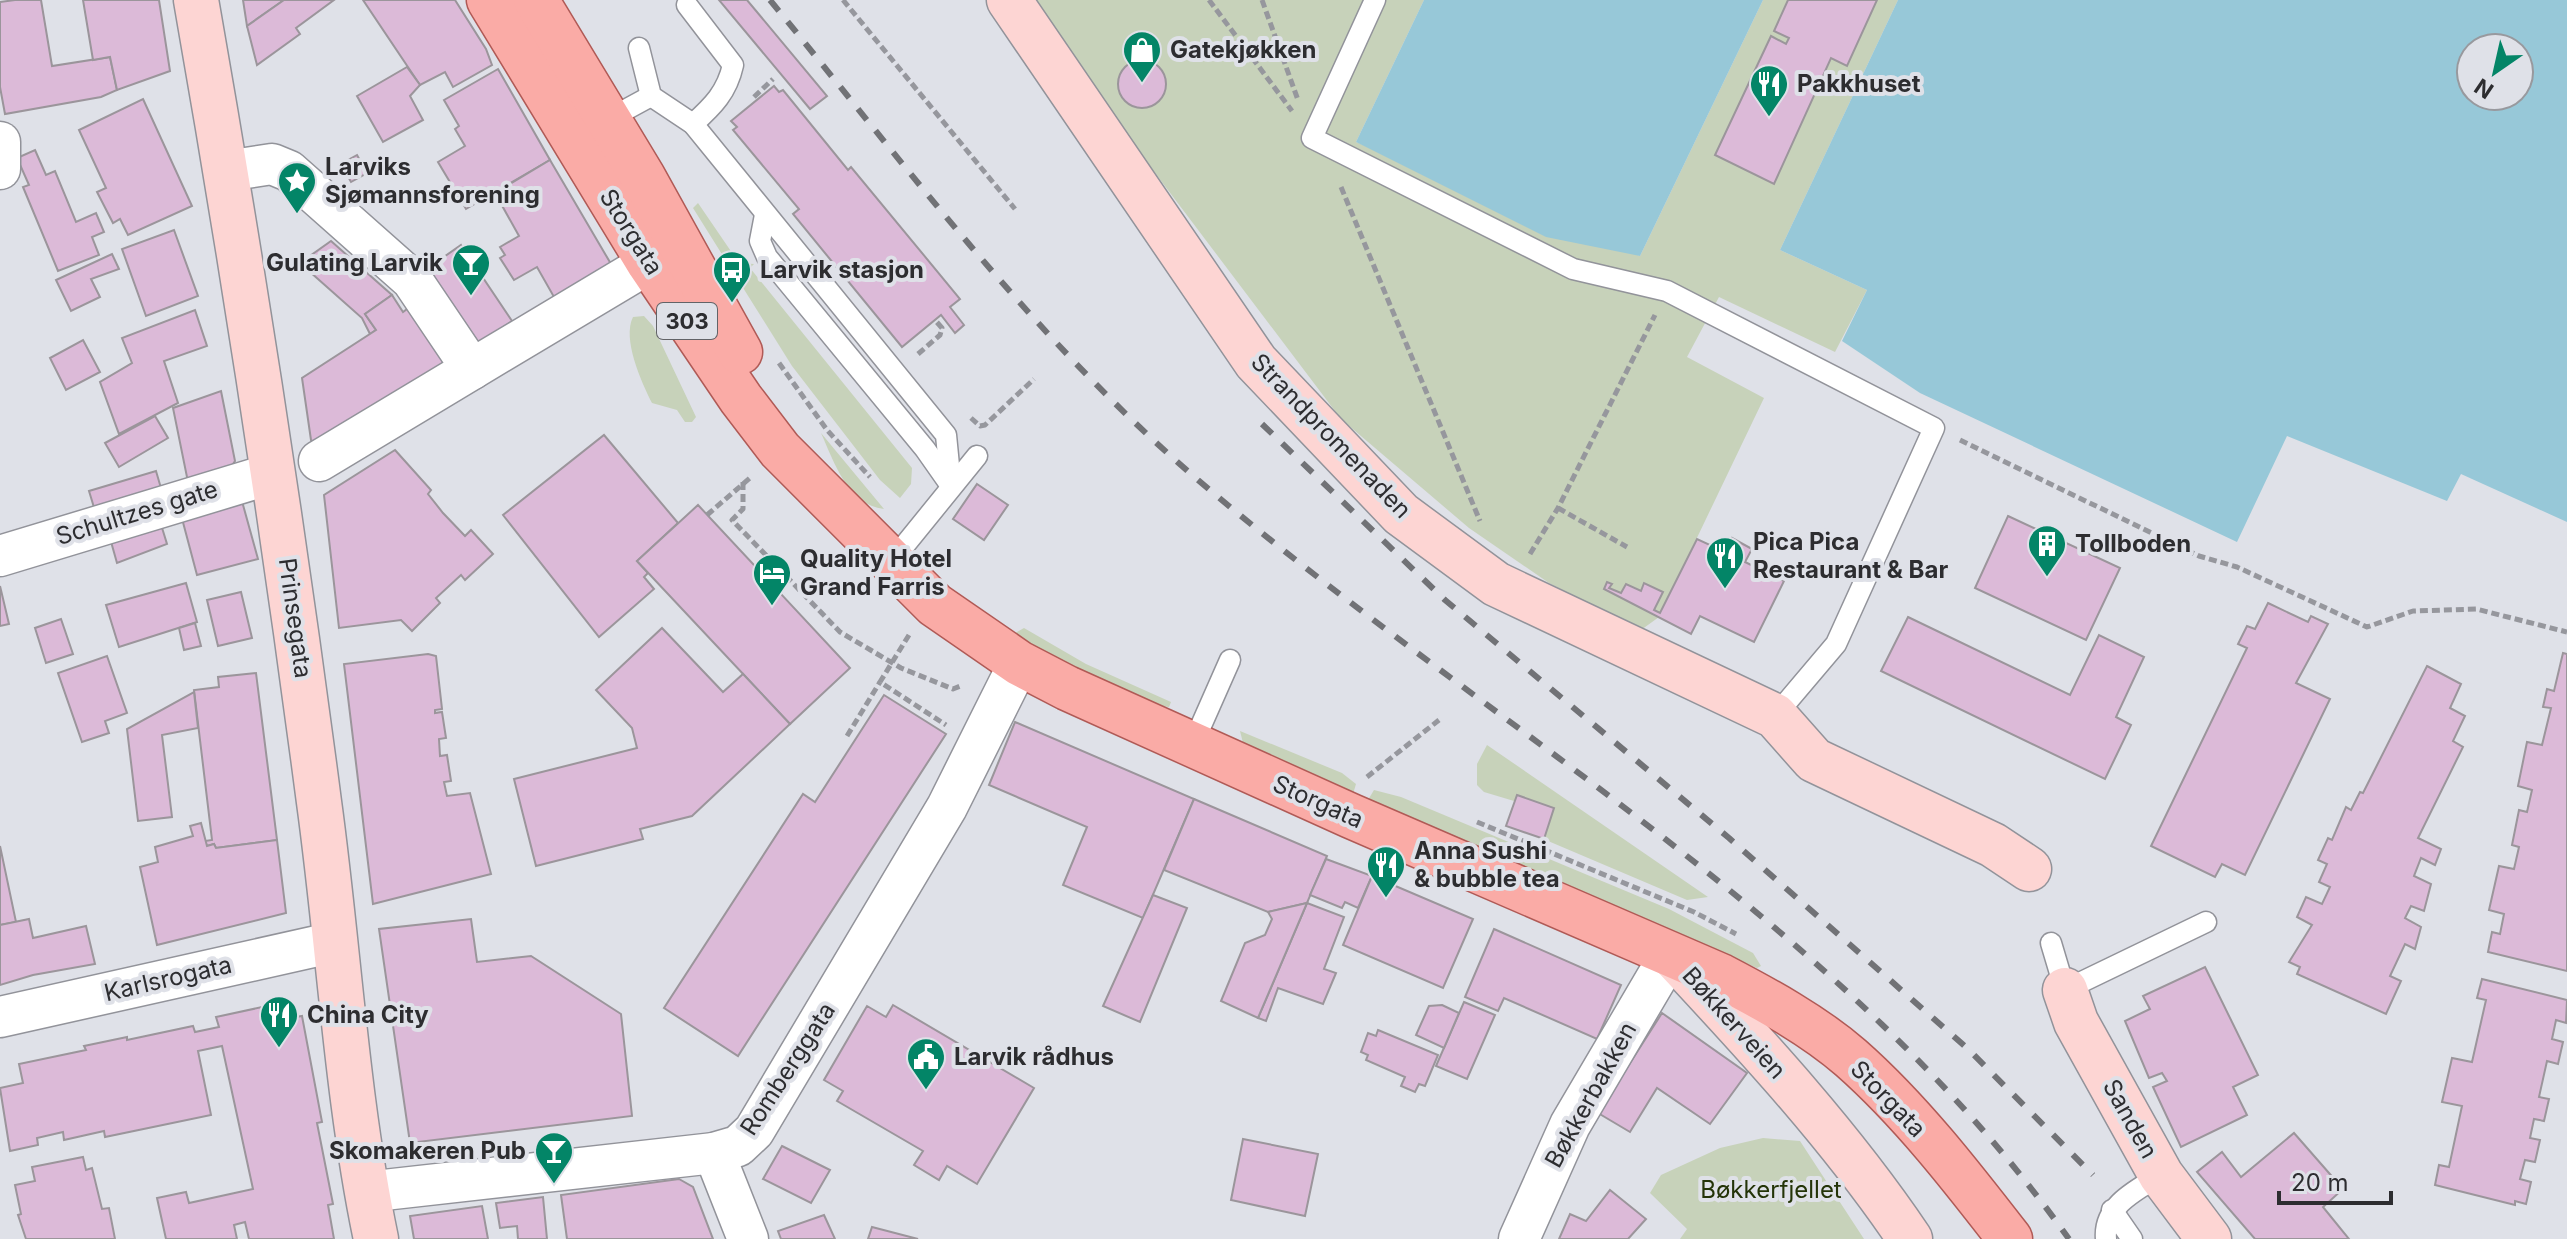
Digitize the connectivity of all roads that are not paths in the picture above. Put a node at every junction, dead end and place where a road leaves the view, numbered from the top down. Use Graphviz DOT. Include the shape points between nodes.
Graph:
graph roads {
  1 [pos="196,0"];
  2 [pos="489,0"];
  3 [pos="536,0"];
  4 [pos="1009,0"];
  5 [pos="1375,0"];
  6 [pos="687,5"];
  7 [pos="639,48"];
  8 [pos="651,96"];
  9 [pos="693,124"];
  10 [pos="591,129"];
  11 [pos="0,142"];
  12 [pos="723,161"];
  13 [pos="0,169"];
  14 [pos="226,171"];
  15 [pos="765,215"];
  16 [pos="664,254"];
  17 [pos="472,369"];
  18 [pos="946,435"];
  19 [pos="977,456"];
  20 [pos="319,461"];
  21 [pos="274,473"];
  22 [pos="951,486"];
  23 [pos="0,556"];
  24 [pos="891,562"];
  25 [pos="1230,660"];
  26 [pos="1019,663"];
  27 [pos="1775,716"];
  28 [pos="1192,746"];
  29 [pos="2029,869"];
  30 [pos="2206,922"];
  31 [pos="335,942"];
  32 [pos="2051,943"];
  33 [pos="1673,957"];
  34 [pos="2065,990"];
  35 [pos="0,1017"];
  36 [pos="1804,1026"];
  37 [pos="1792,1089"];
  38 [pos="714,1153"];
  39 [pos="2161,1175"];
  40 [pos="366,1192"];
  41 [pos="2112,1210"];
  42 [pos="376,1239"];
  43 [pos="748,1239"];
  44 [pos="1519,1239"];
  45 [pos="1910,1239"];
  46 [pos="2010,1239"];
  47 [pos="2106,1239"];
  48 [pos="2132,1239"];
  49 [pos="2209,1239"];
  1 -- 14 [label="main road, Prinsegata"];
  2 -- 10 [label="main road, Storgata / 303"];
  3 -- 10 [label="main road, Storgata / 303"];
  4 -- 27 [label="main road, Strandpromenaden" via="1256,362 1401,514 1496,584"];
  5 -- 27 [label="lane" via="1312,138 1573,269 1667,291 1934,428 1836,644"];
  6 -- 9 [label="lane" via="733,65 723,93"];
  7 -- 8 [label="lane"];
  8 -- 9 [label="lane"];
  8 -- 10 [label="lane"];
  9 -- 12 [label="lane"];
  10 -- 16 [label="main road, Storgata / 303"];
  11 -- 13 [label="street"];
  12 -- 15 [label="lane"];
  12 -- 18 [label="lane" via="756,182 911,360"];
  14 -- 17 [label="street" via="272,164 289,171 412,280"];
  14 -- 21 [label="main road, Prinsegata"];
  15 -- 18 [label="lane"];
  15 -- 22 [label="lane" via="760,241 767,257"];
  16 -- 17 [label="street"];
  16 -- 24 [label="main road, Storgata / 303" via="741,399 780,450"];
  17 -- 20 [label="street"];
  18 -- 22 [label="lane"];
  19 -- 22 [label="lane"];
  21 -- 23 [label="street, Schultzes gate"];
  21 -- 31 [label="main road, Prinsegata"];
  22 -- 24 [label="lane"];
  24 -- 26 [label="main road, Storgata / 303" via="935,605"];
  25 -- 28 [label="lane"];
  26 -- 28 [label="main road, Storgata / 303"];
  26 -- 38 [label="street, Romberggata" via="947,807 754,1131 738,1146"];
  27 -- 29 [label="main road, Strandpromenaden" via="1814,760 1993,845"];
  28 -- 33 [label="main road, Storgata / 303"];
  30 -- 34 [label="lane"];
  31 -- 35 [label="street, Karlsrogata"];
  31 -- 40 [label="main road, Prinsegata"];
  32 -- 34 [label="lane"];
  33 -- 36 [label="main road, Storgata / 303" via="1732,982"];
  33 -- 37 [label="main road, Bøkkerveien"];
  33 -- 44 [label="street, Bøkkerbakken" via="1570,1125"];
  34 -- 39 [label="main road, Sanden" via="2076,1022"];
  36 -- 37 [label="main road, Bøkkerveien" via="1792,1045"];
  36 -- 46 [label="main road, Storgata / 303" via="1851,1058"];
  37 -- 45 [label="main road, Bøkkerveien" via="1871,1182"];
  38 -- 40 [label="street, Romberggata"];
  38 -- 43 [label="street"];
  39 -- 41 [label="lane"];
  39 -- 49 [label="main road, Sanden"];
  40 -- 42 [label="main road, Prinsegata"];
  41 -- 47 [label="lane"];
  41 -- 48 [label="lane"];
}
